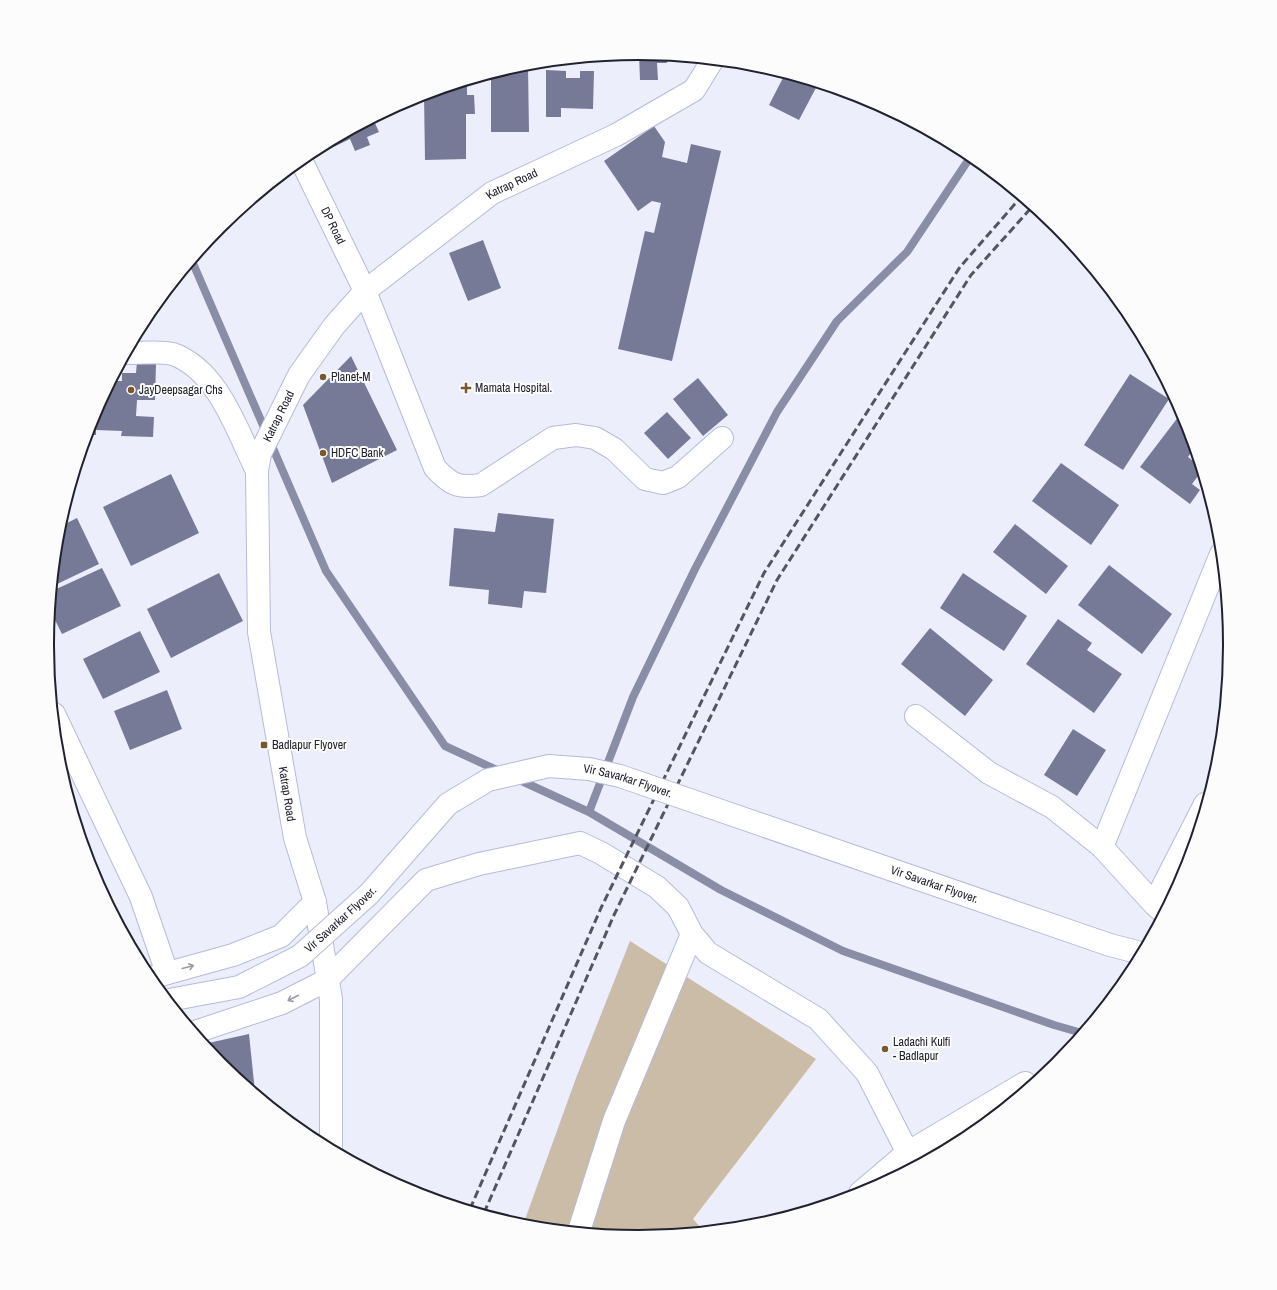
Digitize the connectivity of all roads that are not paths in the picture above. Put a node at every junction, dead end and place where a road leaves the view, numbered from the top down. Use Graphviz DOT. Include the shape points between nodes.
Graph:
graph roads {
  1 [pos="709,65"];
  2 [pos="304,166"];
  3 [pos="365,291"];
  4 [pos="132,353"];
  5 [pos="722,438"];
  6 [pos="259,462"];
  7 [pos="1217,564"];
  8 [pos="916,716"];
  9 [pos="60,726"];
  10 [pos="1191,835"];
  11 [pos="1102,847"];
  12 [pos="315,902"];
  13 [pos="1159,908"];
  14 [pos="692,934"];
  15 [pos="1136,952"];
  16 [pos="158,975"];
  17 [pos="327,980"];
  18 [pos="174,999"];
  19 [pos="199,1031"];
  20 [pos="1025,1083"];
  21 [pos="331,1142"];
  22 [pos="911,1159"];
  23 [pos="894,1170"];
  24 [pos="581,1226"];
  1 -- 3 [label="street, Katrap Road" via="694,90 616,135 492,193"];
  2 -- 3 [label="street, DP Road"];
  3 -- 5 [label="street, DP Road" via="435,468 453,485 481,485 553,438 576,435 595,438 614,449 645,479 663,482 678,477"];
  3 -- 6 [label="street, Katrap Road" via="334,326 299,374"];
  4 -- 6 [label="street" via="172,354 206,375"];
  6 -- 12 [label="street, Katrap Road" via="259,632 295,838"];
  7 -- 11 [label="street"];
  8 -- 11 [label="street" via="989,773 1052,807"];
  9 -- 16 [label="street" via="141,897"];
  10 -- 13 [label="street"];
  11 -- 13 [label="street"];
  16 -- 12 [label="street, one-way" via="233,955 281,936"];
  12 -- 17 [label="street, Katrap Road"];
  14 -- 17 [label="street" via="678,907 657,887 580,843 479,864 426,880"];
  14 -- 22 [label="street" via="708,953 818,1019 867,1073"];
  14 -- 24 [label="street" via="614,1121"];
  15 -- 18 [label="street, Vir Savarkar Flyover., bridge" via="620,776 588,769 549,766 488,780 448,804 369,894 300,956 239,987"];
  17 -- 19 [label="street, one-way" via="282,1003"];
  17 -- 21 [label="street, Katrap Road" via="331,999"];
  20 -- 22 [label="street"];
  22 -- 23 [label="street"];
}
